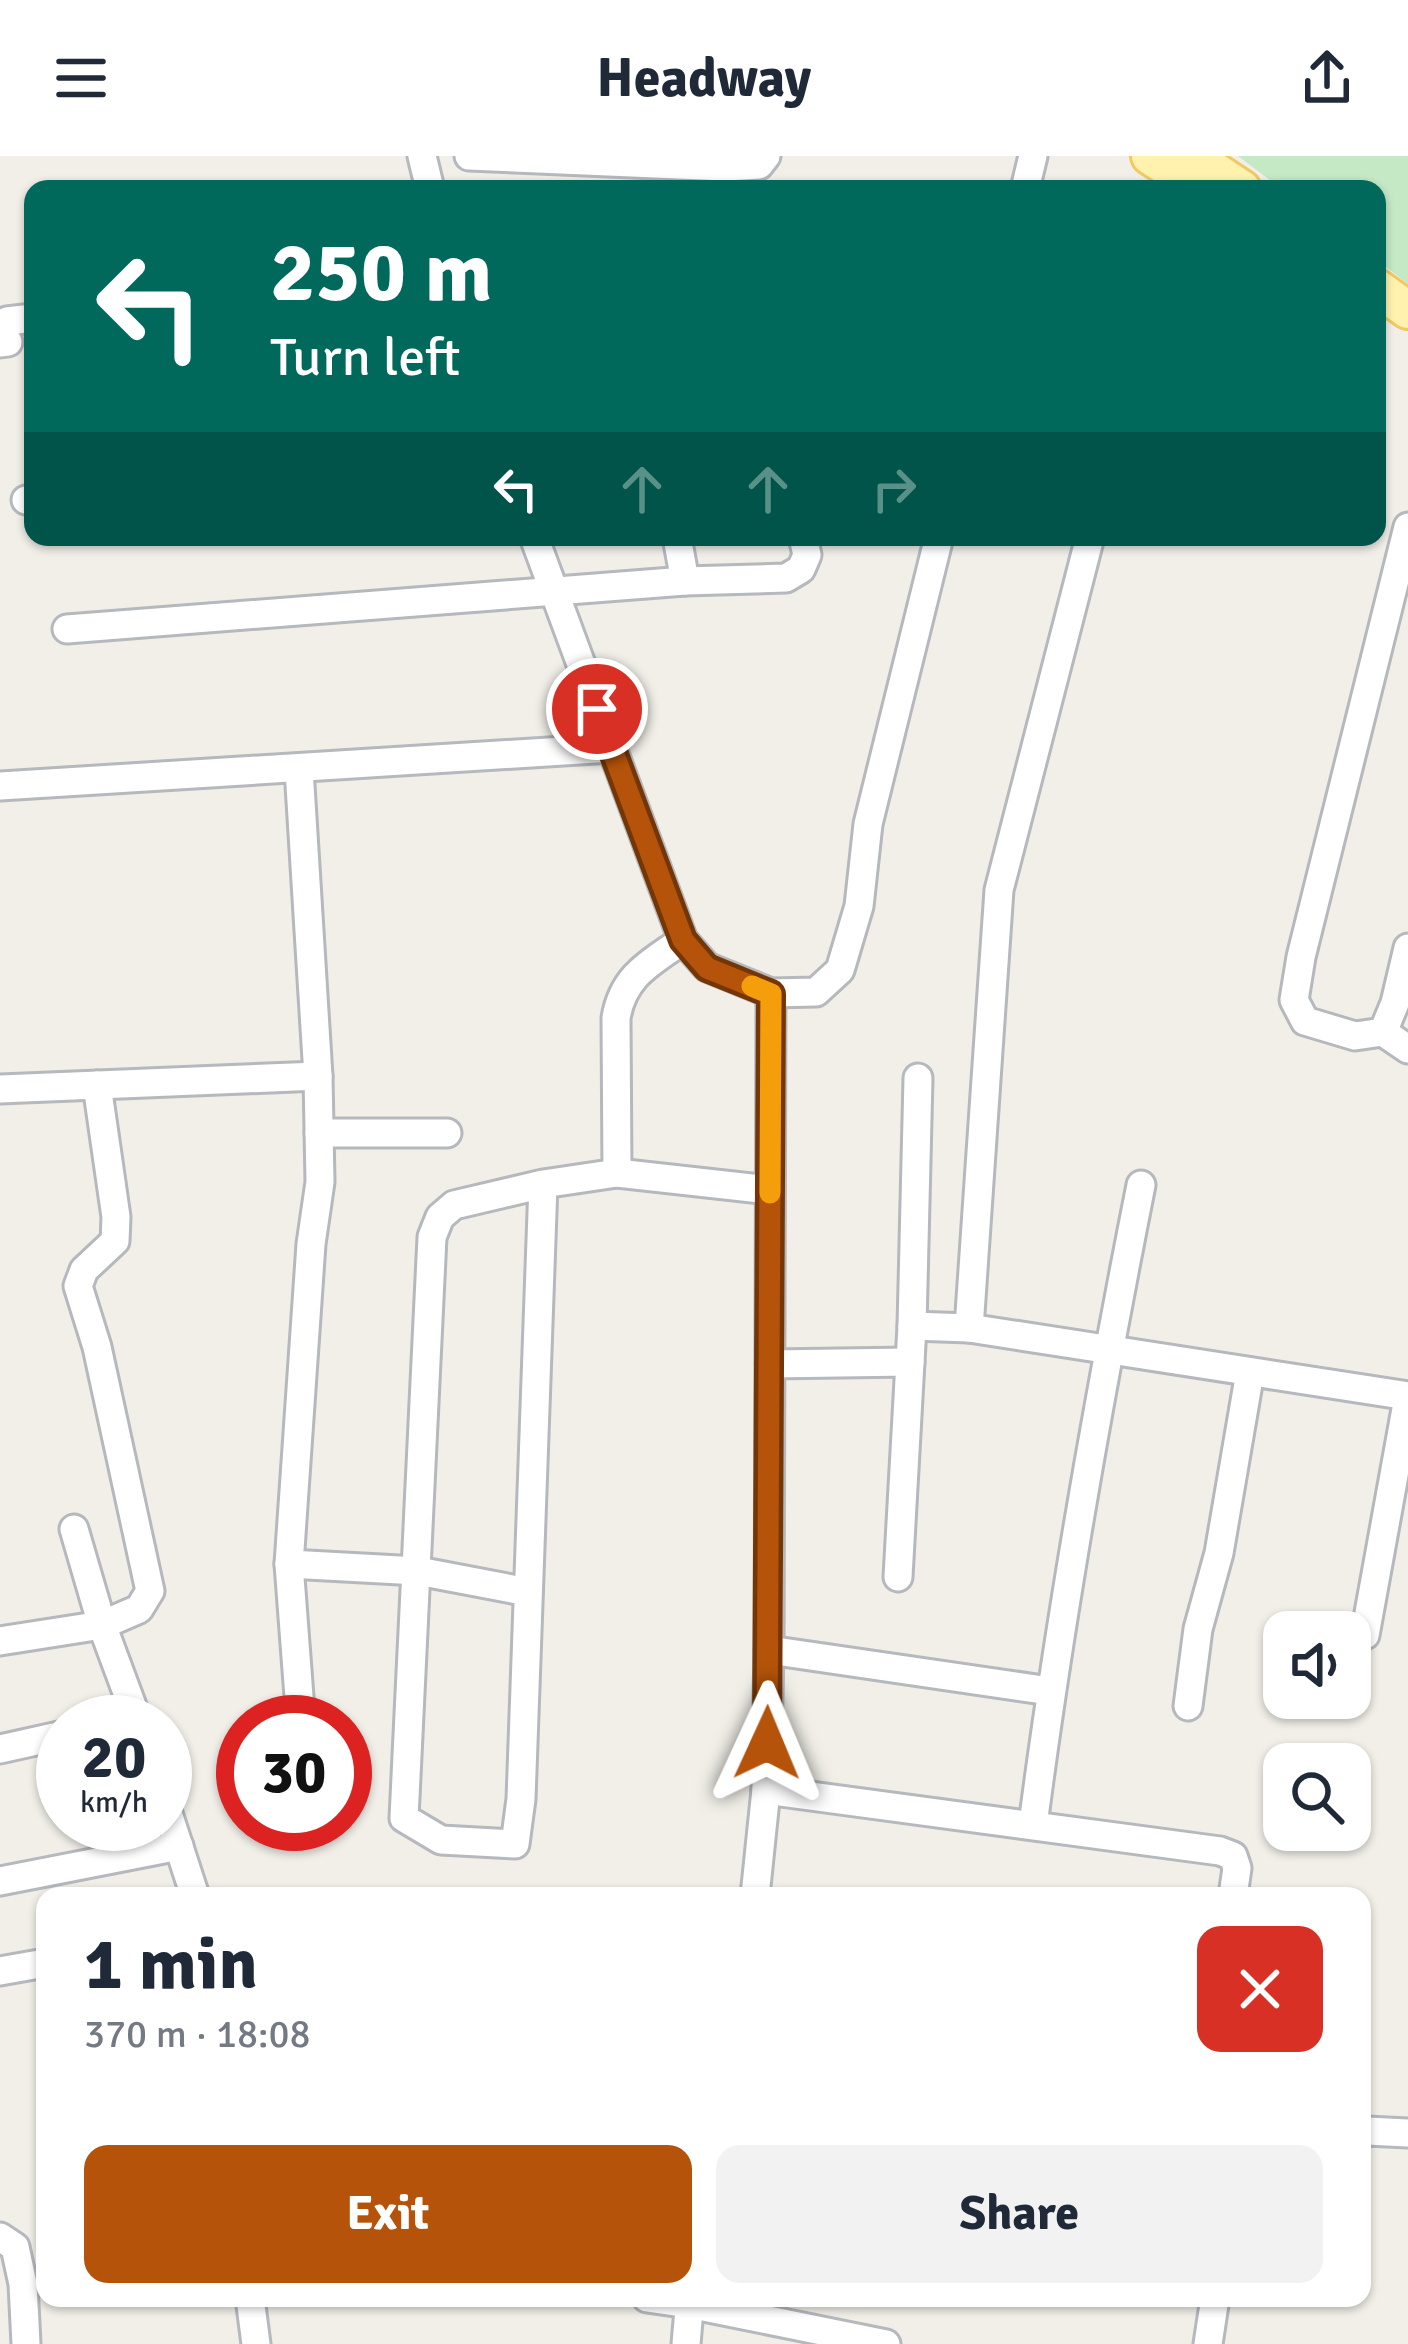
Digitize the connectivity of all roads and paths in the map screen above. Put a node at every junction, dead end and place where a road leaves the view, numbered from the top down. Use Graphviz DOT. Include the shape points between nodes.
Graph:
graph roads {
  1 [pos="469,156"];
  2 [pos="766,156"];
  3 [pos="1150,156"];
  4 [pos="1189,178"];
  5 [pos="1408,527"];
  6 [pos="537,546"];
  7 [pos="679,546"];
  8 [pos="805,546"];
  9 [pos="937,546"];
  10 [pos="1088,546"];
  11 [pos="685,581"];
  12 [pos="553,592"];
  13 [pos="67,629"];
  14 [pos="612,748"];
  15 [pos="299,769"];
  16 [pos="0,786"];
  17 [pos="683,940"];
  18 [pos="1408,948"];
  19 [pos="771,994"];
  20 [pos="1383,1032"];
  21 [pos="1408,1049"];
  22 [pos="318,1076"];
  23 [pos="918,1078"];
  24 [pos="97,1085"];
  25 [pos="0,1089"];
  26 [pos="447,1132"];
  27 [pos="319,1133"];
  28 [pos="617,1173"];
  29 [pos="542,1184"];
  30 [pos="1141,1185"];
  31 [pos="770,1190"];
  32 [pos="912,1326"];
  33 [pos="970,1328"];
  34 [pos="1108,1350"];
  35 [pos="910,1362"];
  36 [pos="770,1364"];
  37 [pos="1250,1372"];
  38 [pos="1408,1397"];
  39 [pos="74,1529"];
  40 [pos="289,1564"];
  41 [pos="418,1571"];
  42 [pos="898,1577"];
  43 [pos="528,1592"];
  44 [pos="1369,1611"];
  45 [pos="102,1625"];
  46 [pos="0,1641"];
  47 [pos="769,1650"];
  48 [pos="1050,1691"];
  49 [pos="125,1695"];
  50 [pos="299,1695"];
  51 [pos="1188,1706"];
  52 [pos="36,1741"];
  53 [pos="0,1749"];
  54 [pos="766,1790"];
  55 [pos="1034,1825"];
  56 [pos="153,1851"];
  57 [pos="181,1851"];
  58 [pos="0,1881"];
  59 [pos="192,1887"];
  60 [pos="756,1887"];
  61 [pos="1234,1887"];
  62 [pos="36,1965"];
  63 [pos="0,1971"];
  64 [pos="1371,2131"];
  65 [pos="1408,2134"];
  66 [pos="0,2236"];
  67 [pos="34,2284"];
  68 [pos="251,2307"];
  69 [pos="689,2307"];
  70 [pos="717,2307"];
  71 [pos="1214,2307"];
  72 [pos="26,2344"];
  73 [pos="256,2344"];
  74 [pos="686,2344"];
  75 [pos="886,2344"];
  76 [pos="1208,2344"];
  1 -- 2 [label="street" via="726,167 759,165"];
  3 -- 4 [label="main road"];
  5 -- 20 [label="street" via="1294,1000 1305,1021 1355,1036"];
  6 -- 12 [label="street"];
  7 -- 11 [label="street"];
  8 -- 11 [label="street" via="801,569 786,578"];
  9 -- 19 [label="street" via="840,970 816,992"];
  10 -- 33 [label="street" via="999,890"];
  11 -- 12 [label="street"];
  12 -- 13 [label="street"];
  12 -- 14 [label="street"];
  14 -- 15 [label="street"];
  14 -- 17 [label="street"];
  15 -- 16 [label="street"];
  15 -- 22 [label="street"];
  17 -- 19 [label="street" via="707,968"];
  17 -- 28 [label="street" via="638,971 619,997"];
  18 -- 20 [label="street"];
  19 -- 31 [label="street"];
  20 -- 21 [label="street"];
  22 -- 24 [label="street"];
  22 -- 27 [label="street"];
  23 -- 32 [label="street"];
  24 -- 25 [label="street"];
  24 -- 45 [label="street" via="115,1241 78,1286 150,1591 139,1609"];
  26 -- 27 [label="street"];
  27 -- 40 [label="street"];
  28 -- 29 [label="street"];
  28 -- 31 [label="street"];
  29 -- 41 [label="street" via="454,1205 433,1237"];
  29 -- 43 [label="street"];
  30 -- 34 [label="street"];
  31 -- 36 [label="street"];
  32 -- 33 [label="street"];
  32 -- 35 [label="street"];
  33 -- 34 [label="street"];
  34 -- 37 [label="street"];
  34 -- 48 [label="street"];
  35 -- 36 [label="street"];
  35 -- 42 [label="street"];
  36 -- 47 [label="street"];
  37 -- 38 [label="street"];
  37 -- 51 [label="street"];
  38 -- 44 [label="street"];
  39 -- 45 [label="street"];
  40 -- 41 [label="street"];
  40 -- 50 [label="street"];
  41 -- 43 [label="street"];
  41 -- 43 [label="street" via="404,1818 440,1840 515,1844"];
  45 -- 46 [label="street"];
  45 -- 49 [label="street"];
  47 -- 48 [label="street"];
  47 -- 54 [label="street"];
  48 -- 55 [label="street"];
  52 -- 53 [label="street"];
  54 -- 55 [label="street"];
  54 -- 60 [label="street"];
  55 -- 61 [label="street" via="1220,1851 1233,1856"];
  56 -- 58 [label="street"];
  57 -- 59 [label="street"];
  62 -- 63 [label="street"];
  64 -- 65 [label="street"];
  66 -- 67 [label="street"];
  67 -- 72 [label="street"];
  68 -- 73 [label="street"];
  69 -- 74 [label="street"];
  70 -- 75 [label="street"];
  71 -- 76 [label="street"];
}
